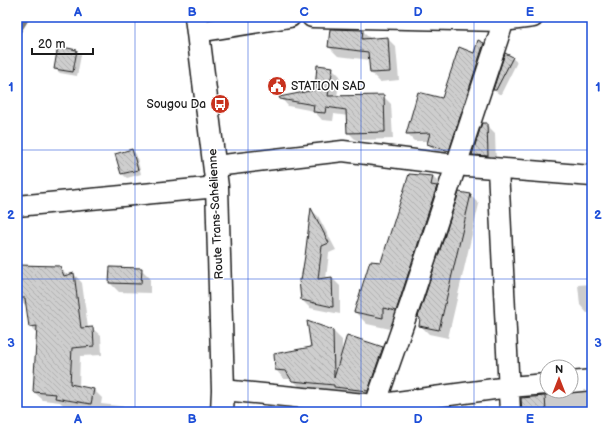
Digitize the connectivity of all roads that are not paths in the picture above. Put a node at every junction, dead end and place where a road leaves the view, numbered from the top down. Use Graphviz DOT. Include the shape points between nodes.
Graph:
graph roads {
  1 [pos="290,17"];
  2 [pos="312,17"];
  3 [pos="532,17"];
  4 [pos="504,19"];
  5 [pos="197,24"];
  6 [pos="456,165"];
  7 [pos="498,169"];
  8 [pos="216,176"];
  9 [pos="592,176"];
  10 [pos="17,206"];
  11 [pos="592,380"];
  12 [pos="579,381"];
  13 [pos="539,385"];
  14 [pos="509,387"];
  15 [pos="223,390"];
  16 [pos="375,405"];
  17 [pos="222,412"];
  18 [pos="510,412"];
  1 -- 5 [label="street"];
  2 -- 4 [label="street"];
  3 -- 4 [label="street"];
  4 -- 6 [label="street"];
  5 -- 8 [label="highway, Route Trans-Sahélienne"];
  6 -- 7 [label="street"];
  6 -- 8 [label="street" via="343,151"];
  6 -- 16 [label="street"];
  7 -- 9 [label="street"];
  7 -- 14 [label="street"];
  8 -- 10 [label="street"];
  8 -- 15 [label="highway, Route Trans-Sahélienne"];
  11 -- 12 [label="street"];
  13 -- 14 [label="street"];
  14 -- 16 [label="street"];
  14 -- 18 [label="street"];
  15 -- 16 [label="street"];
  15 -- 17 [label="highway, Route Trans-Sahélienne"];
}
